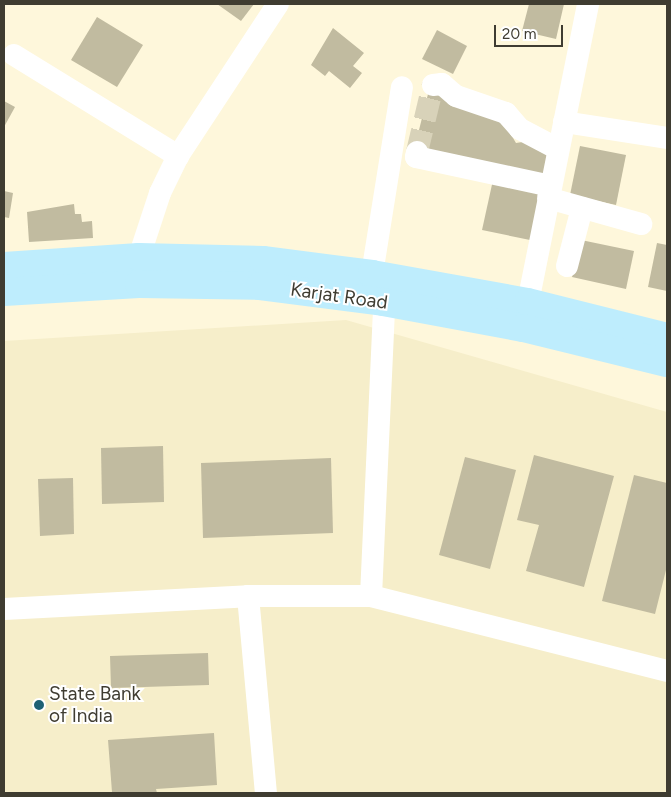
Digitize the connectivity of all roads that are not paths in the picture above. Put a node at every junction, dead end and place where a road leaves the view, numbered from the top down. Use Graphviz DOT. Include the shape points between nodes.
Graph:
graph roads {
  1 [pos="278,4"];
  2 [pos="588,4"];
  3 [pos="14,55"];
  4 [pos="433,85"];
  5 [pos="402,87"];
  6 [pos="564,122"];
  7 [pos="664,133"];
  8 [pos="558,150"];
  9 [pos="417,152"];
  10 [pos="178,156"];
  11 [pos="550,192"];
  12 [pos="582,208"];
  13 [pos="641,224"];
  14 [pos="139,257"];
  15 [pos="4,266"];
  16 [pos="567,266"];
  17 [pos="139,284"];
  18 [pos="380,284"];
  19 [pos="4,292"];
  20 [pos="526,315"];
  21 [pos="667,337"];
  22 [pos="667,363"];
  23 [pos="248,596"];
  24 [pos="371,596"];
  25 [pos="4,609"];
  26 [pos="667,672"];
  27 [pos="266,793"];
  1 -- 10 [label="street"];
  2 -- 6 [label="street"];
  3 -- 10 [label="street"];
  4 -- 8 [label="street" via="442,84 456,96 506,113 520,129"];
  5 -- 18 [label="street"];
  6 -- 7 [label="street"];
  6 -- 8 [label="street"];
  8 -- 11 [label="street"];
  9 -- 11 [label="street" via="416,157"];
  10 -- 14 [label="street" via="160,194"];
  11 -- 12 [label="street"];
  11 -- 20 [label="street"];
  12 -- 13 [label="street"];
  12 -- 16 [label="street"];
  14 -- 15 [label="main road, Karjat Road"];
  14 -- 17 [label="street"];
  14 -- 18 [label="main road, Karjat Road" via="263,260"];
  17 -- 18 [label="main road, Karjat Road"];
  17 -- 19 [label="main road, Karjat Road"];
  18 -- 20 [label="main road, Karjat Road"];
  18 -- 24 [label="street"];
  20 -- 21 [label="main road, Karjat Road"];
  20 -- 22 [label="main road, Karjat Road"];
  23 -- 24 [label="street"];
  23 -- 25 [label="street"];
  23 -- 27 [label="street"];
  24 -- 26 [label="street"];
}
